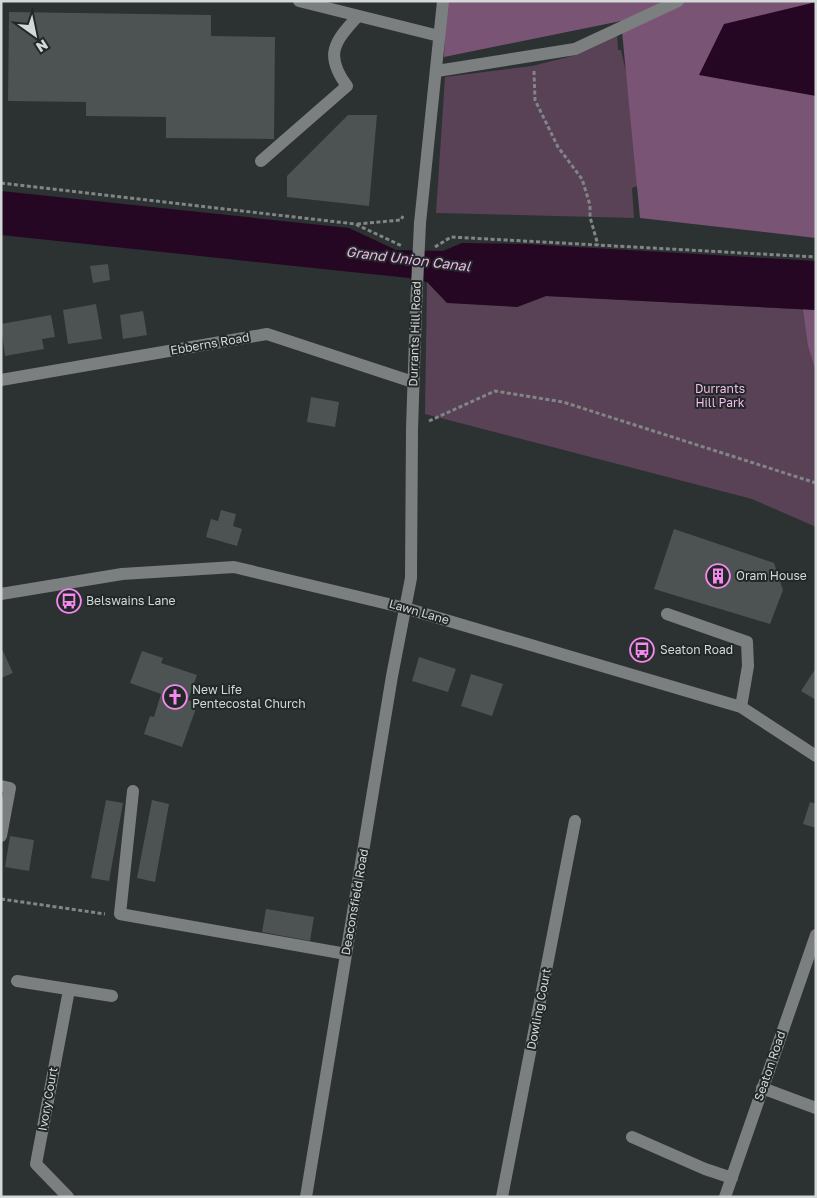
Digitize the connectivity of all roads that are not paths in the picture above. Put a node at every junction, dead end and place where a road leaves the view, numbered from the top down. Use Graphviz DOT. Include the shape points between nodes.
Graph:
graph roads {
  1 [pos="298,1"];
  2 [pos="443,1"];
  3 [pos="678,1"];
  4 [pos="358,16"];
  5 [pos="439,36"];
  6 [pos="437,71"];
  7 [pos="261,161"];
  8 [pos="1,380"];
  9 [pos="413,382"];
  10 [pos="1,594"];
  11 [pos="405,608"];
  12 [pos="667,614"];
  13 [pos="741,707"];
  14 [pos="816,756"];
  15 [pos="1,786"];
  16 [pos="133,791"];
  17 [pos="575,821"];
  18 [pos="1,836"];
  19 [pos="816,935"];
  20 [pos="346,954"];
  21 [pos="17,981"];
  22 [pos="69,990"];
  23 [pos="112,996"];
  24 [pos="762,1088"];
  25 [pos="816,1108"];
  26 [pos="632,1138"];
  27 [pos="732,1178"];
  28 [pos="68,1197"];
  29 [pos="306,1197"];
  30 [pos="502,1197"];
  31 [pos="725,1197"];
  1 -- 4 [label="street"];
  2 -- 5 [label="street, Durrants Hill Road"];
  3 -- 6 [label="street" via="575,49"];
  4 -- 5 [label="street"];
  4 -- 7 [label="street" via="334,45 336,72 348,86"];
  5 -- 6 [label="street, Durrants Hill Road"];
  6 -- 9 [label="street, Durrants Hill Road, bridge" via="420,222"];
  8 -- 9 [label="street, Ebberns Road" via="267,334"];
  9 -- 11 [label="street, Durrants Hill Road" via="411,578"];
  10 -- 11 [label="street, Lawn Lane" via="122,574 234,567"];
  11 -- 13 [label="street, Lawn Lane"];
  11 -- 20 [label="street, Deaconsfield Road"];
  12 -- 13 [label="street" via="747,642 748,666"];
  13 -- 14 [label="street, Lawn Lane"];
  15 -- 18 [label="street" via="10,788"];
  16 -- 20 [label="street" via="120,914"];
  17 -- 30 [label="street, Dowling Court"];
  19 -- 24 [label="street, Seaton Road"];
  20 -- 29 [label="street, Deaconsfield Road"];
  21 -- 22 [label="street"];
  22 -- 23 [label="street"];
  22 -- 28 [label="street, Ivory Court" via="36,1164"];
  24 -- 25 [label="street"];
  24 -- 27 [label="street, Seaton Road"];
  26 -- 27 [label="street"];
  27 -- 31 [label="street, Seaton Road"];
}
